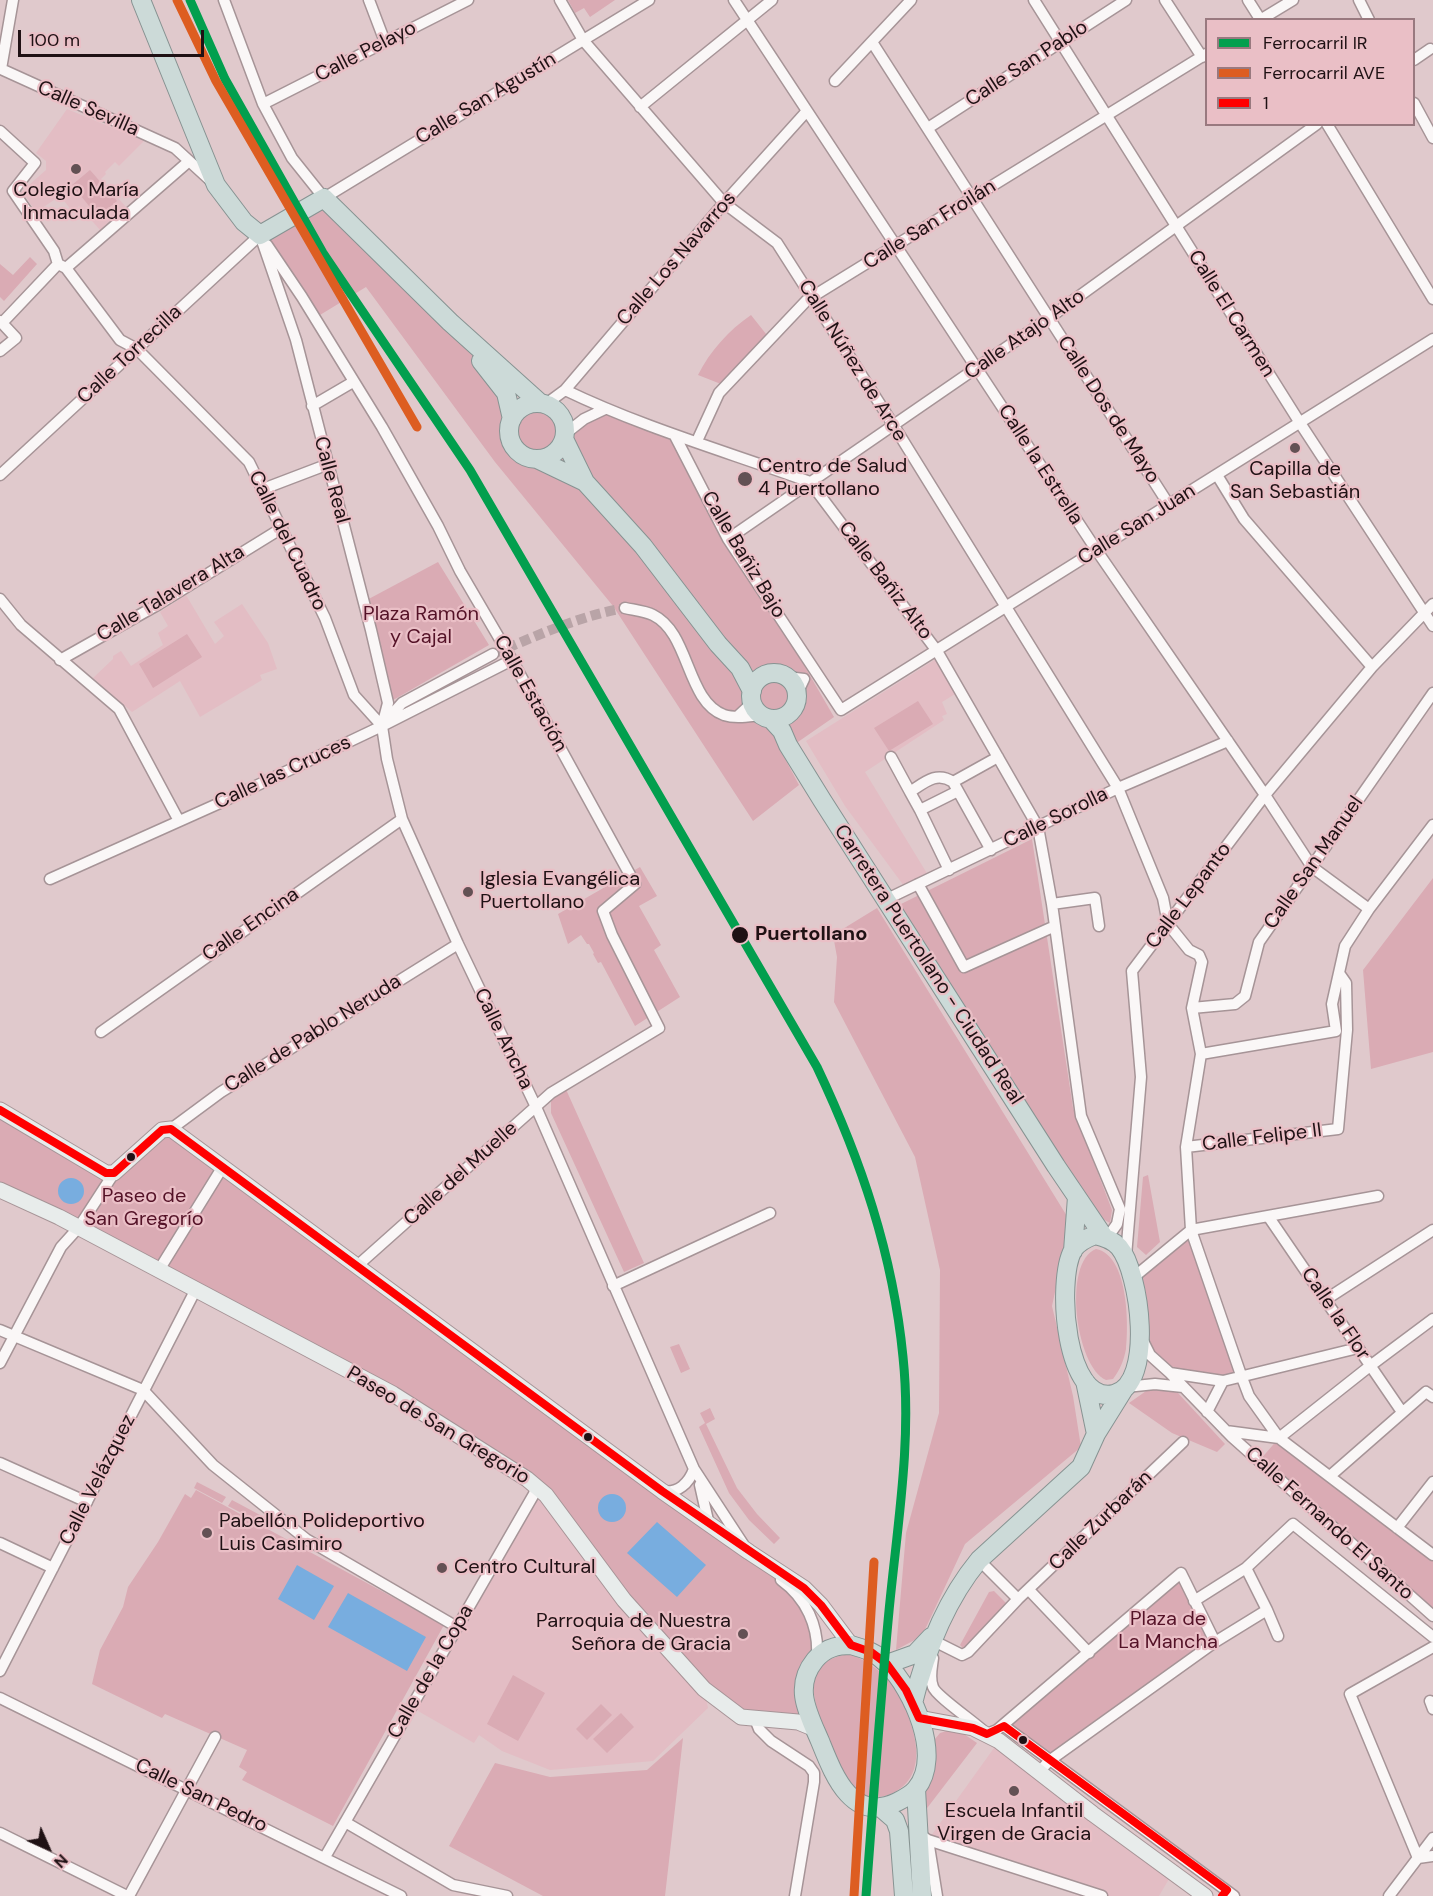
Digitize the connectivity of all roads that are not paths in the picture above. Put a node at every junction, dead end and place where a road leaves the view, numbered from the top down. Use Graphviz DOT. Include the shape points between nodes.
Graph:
graph roads {
  1 [pos="13,0"];
  2 [pos="141,0"];
  3 [pos="224,0"];
  4 [pos="369,0"];
  5 [pos="468,0"];
  6 [pos="560,0"];
  7 [pos="649,0"];
  8 [pos="734,0"];
  9 [pos="772,0"];
  10 [pos="911,0"];
  11 [pos="1034,0"];
  12 [pos="1126,0"];
  13 [pos="1165,0"];
  14 [pos="1248,0"];
  15 [pos="1293,0"];
  16 [pos="1359,0"];
  17 [pos="1259,18"];
  18 [pos="1263,18"];
  19 [pos="1368,18"];
  20 [pos="747,20"];
  21 [pos="583,40"];
  22 [pos="385,42"];
  23 [pos="872,42"];
  24 [pos="1060,42"];
  25 [pos="1430,49"];
  26 [pos="1204,56"];
  27 [pos="1415,59"];
  28 [pos="1,70"];
  29 [pos="835,81"];
  30 [pos="263,104"];
  31 [pos="1415,106"];
  32 [pos="640,107"];
  33 [pos="806,112"];
  34 [pos="1107,116"];
  35 [pos="1314,126"];
  36 [pos="1328,126"];
  37 [pos="928,129"];
  38 [pos="0,131"];
  39 [pos="195,134"];
  40 [pos="1433,138"];
  41 [pos="175,148"];
  42 [pos="188,162"];
  43 [pos="216,185"];
  44 [pos="324,198"];
  45 [pos="973,198"];
  46 [pos="724,203"];
  47 [pos="1177,227"];
  48 [pos="262,234"];
  49 [pos="896,246"];
  50 [pos="62,266"];
  51 [pos="302,297"];
  52 [pos="812,297"];
  53 [pos="1433,299"];
  54 [pos="284,306"];
  55 [pos="1049,318"];
  56 [pos="1,322"];
  57 [pos="450,322"];
  58 [pos="1433,339"];
  59 [pos="137,349"];
  60 [pos="0,351"];
  61 [pos="977,368"];
  62 [pos="353,382"];
  63 [pos="565,390"];
  64 [pos="543,404"];
  65 [pos="312,406"];
  66 [pos="605,409"];
  67 [pos="512,419"];
  68 [pos="1300,423"];
  69 [pos="894,426"];
  70 [pos="675,436"];
  71 [pos="565,437"];
  72 [pos="697,441"];
  73 [pos="537,459"];
  74 [pos="327,465"];
  75 [pos="0,475"];
  76 [pos="1217,475"];
  77 [pos="585,482"];
  78 [pos="810,482"];
  79 [pos="263,489"];
  80 [pos="1169,505"];
  81 [pos="282,528"];
  82 [pos="728,539"];
  83 [pos="1097,550"];
  84 [pos="0,598"];
  85 [pos="1433,604"];
  86 [pos="625,608"];
  87 [pos="1006,608"];
  88 [pos="1423,613"];
  89 [pos="1433,626"];
  90 [pos="937,651"];
  91 [pos="493,654"];
  92 [pos="60,660"];
  93 [pos="512,660"];
  94 [pos="1372,667"];
  95 [pos="740,668"];
  96 [pos="816,671"];
  97 [pos="768,674"];
  98 [pos="796,683"];
  99 [pos="1433,693"];
  100 [pos="842,710"];
  101 [pos="768,712"];
  102 [pos="382,726"];
  103 [pos="1228,741"];
  104 [pos="998,757"];
  105 [pos="891,758"];
  106 [pos="956,787"];
  107 [pos="1118,788"];
  108 [pos="910,792"];
  109 [pos="1265,795"];
  110 [pos="920,810"];
  111 [pos="402,819"];
  112 [pos="179,821"];
  113 [pos="1433,825"];
  114 [pos="1038,827"];
  115 [pos="991,850"];
  116 [pos="1312,867"];
  117 [pos="949,870"];
  118 [pos="50,879"];
  119 [pos="918,884"];
  120 [pos="887,899"];
  121 [pos="1052,904"];
  122 [pos="1369,909"];
  123 [pos="1168,924"];
  124 [pos="1054,926"];
  125 [pos="1099,926"];
  126 [pos="458,944"];
  127 [pos="1340,973"];
  128 [pos="1192,1008"];
  129 [pos="659,1028"];
  130 [pos="101,1032"];
  131 [pos="1201,1054"];
  132 [pos="536,1107"];
  133 [pos="0,1110"];
  134 [pos="171,1130"];
  135 [pos="1186,1147"];
  136 [pos="222,1168"];
  137 [pos="106,1176"];
  138 [pos="0,1190"];
  139 [pos="1378,1196"];
  140 [pos="1077,1197"];
  141 [pos="770,1213"];
  142 [pos="1268,1215"];
  143 [pos="81,1226"];
  144 [pos="1191,1230"];
  145 [pos="1433,1230"];
  146 [pos="1106,1237"];
  147 [pos="1073,1251"];
  148 [pos="1125,1256"];
  149 [pos="357,1266"];
  150 [pos="159,1270"];
  151 [pos="1134,1277"];
  152 [pos="613,1286"];
  153 [pos="196,1290"];
  154 [pos="1324,1300"];
  155 [pos="1433,1319"];
  156 [pos="0,1330"];
  157 [pos="15,1336"];
  158 [pos="1140,1336"];
  159 [pos="1358,1348"];
  160 [pos="0,1363"];
  161 [pos="1370,1366"];
  162 [pos="1170,1373"];
  163 [pos="1241,1375"];
  164 [pos="1085,1381"];
  165 [pos="1223,1381"];
  166 [pos="1183,1387"];
  167 [pos="1125,1388"];
  168 [pos="143,1390"];
  169 [pos="1430,1395"];
  170 [pos="1208,1412"];
  171 [pos="1402,1412"];
  172 [pos="1226,1431"];
  173 [pos="1096,1434"];
  174 [pos="1279,1438"];
  175 [pos="1183,1442"];
  176 [pos="0,1462"];
  177 [pos="696,1473"];
  178 [pos="1329,1476"];
  179 [pos="1433,1482"];
  180 [pos="536,1486"];
  181 [pos="662,1491"];
  182 [pos="87,1502"];
  183 [pos="709,1525"];
  184 [pos="1397,1528"];
  185 [pos="0,1542"];
  186 [pos="749,1552"];
  187 [pos="1433,1555"];
  188 [pos="979,1560"];
  189 [pos="53,1568"];
  190 [pos="1246,1568"];
  191 [pos="1029,1590"];
  192 [pos="1018,1599"];
  193 [pos="1194,1601"];
  194 [pos="1267,1610"];
  195 [pos="1433,1616"];
  196 [pos="457,1627"];
  197 [pos="938,1636"];
  198 [pos="1278,1636"];
  199 [pos="1433,1637"];
  200 [pos="1215,1642"];
  201 [pos="851,1644"];
  202 [pos="1433,1647"];
  203 [pos="1089,1653"];
  204 [pos="818,1657"];
  205 [pos="887,1664"];
  206 [pos="0,1671"];
  207 [pos="0,1698"];
  208 [pos="916,1710"];
  209 [pos="755,1719"];
  210 [pos="1004,1726"];
  211 [pos="815,1729"];
  212 [pos="987,1734"];
  213 [pos="215,1737"];
  214 [pos="1044,1767"];
  215 [pos="188,1789"];
  216 [pos="916,1789"];
  217 [pos="880,1807"];
  218 [pos="345,1822"];
  219 [pos="0,1833"];
  220 [pos="923,1837"];
  221 [pos="1433,1838"];
  222 [pos="1433,1856"];
  223 [pos="325,1857"];
  224 [pos="1418,1858"];
  225 [pos="453,1885"];
  226 [pos="1227,1894"];
  227 [pos="128,1896"];
  228 [pos="401,1896"];
  229 [pos="448,1896"];
  230 [pos="507,1896"];
  231 [pos="795,1896"];
  232 [pos="904,1896"];
  233 [pos="922,1896"];
  234 [pos="937,1896"];
  235 [pos="1102,1896"];
  236 [pos="1205,1896"];
  237 [pos="1389,1896"];
  1 -- 28 [label="street"];
  2 -- 39 [label="highway"];
  3 -- 30 [label="street"];
  4 -- 22 [label="street"];
  5 -- 22 [label="street, Calle Pelayo"];
  6 -- 21 [label="street, Calle Núñez de Arce"];
  7 -- 21 [label="street, Calle San Agustín"];
  8 -- 20 [label="street, Calle la Estrella"];
  9 -- 20 [label="street"];
  10 -- 23 [label="street"];
  11 -- 24 [label="street, Calle El Carmen"];
  12 -- 24 [label="street, Calle San Pablo"];
  13 -- 26 [label="street"];
  14 -- 17 [label="street"];
  15 -- 18 [label="street"];
  16 -- 19 [label="street"];
  20 -- 32 [label="street"];
  20 -- 33 [label="street, Calle la Estrella"];
  21 -- 32 [label="street, Calle Núñez de Arce"];
  21 -- 44 [label="street, Calle San Agustín"];
  22 -- 30 [label="street, Calle Pelayo"];
  23 -- 29 [label="street"];
  23 -- 37 [label="street, Calle Dos de Mayo"];
  24 -- 34 [label="street, Calle El Carmen"];
  24 -- 37 [label="street, Calle San Pablo"];
  25 -- 27 [label="street"];
  26 -- 34 [label="street, Calle San Froilán"];
  28 -- 41 [label="street, Calle Sevilla"];
  30 -- 44 [label="street" via="292,158"];
  31 -- 40 [label="street"];
  32 -- 46 [label="street, Calle Núñez de Arce"];
  33 -- 46 [label="street, Calle Los Navarros"];
  33 -- 49 [label="street, Calle la Estrella"];
  34 -- 45 [label="street, Calle San Froilán"];
  34 -- 47 [label="street, Calle El Carmen"];
  35 -- 47 [label="street, Calle Atajo Alto"];
  36 -- 53 [label="street"];
  37 -- 45 [label="street, Calle Dos de Mayo"];
  38 -- 50 [label="street, Calle del Cuadro" via="35,163 13,192"];
  39 -- 41 [label="street" via="187,148"];
  39 -- 43 [label="highway"];
  41 -- 42 [label="street, Calle Sevilla"];
  42 -- 43 [label="street, Calle Sevilla"];
  42 -- 50 [label="street"];
  43 -- 48 [label="highway" via="244,222"];
  44 -- 48 [label="highway"];
  44 -- 57 [label="highway"];
  45 -- 49 [label="street, Calle San Froilán"];
  45 -- 55 [label="street, Calle Dos de Mayo"];
  46 -- 52 [label="street, Calle Núñez de Arce" via="777,243"];
  46 -- 63 [label="street, Calle Los Navarros"];
  47 -- 55 [label="street, Calle Atajo Alto"];
  47 -- 68 [label="street, Calle El Carmen"];
  48 -- 51 [label="street, Calle Estación"];
  48 -- 54 [label="street, Calle Real"];
  48 -- 59 [label="street, Calle Torrecilla"];
  49 -- 52 [label="street, Calle San Froilán"];
  49 -- 61 [label="street, Calle la Estrella"];
  50 -- 56 [label="street"];
  50 -- 59 [label="street, Calle del Cuadro" via="120,340"];
  51 -- 54 [label="street"];
  51 -- 62 [label="street, Calle Estación"];
  52 -- 69 [label="street, Calle Núñez de Arce"];
  52 -- 72 [label="street, Calle San Froilán" via="719,393"];
  54 -- 65 [label="street, Calle Real"];
  55 -- 61 [label="street, Calle Atajo Alto"];
  55 -- 80 [label="street, Calle Dos de Mayo"];
  56 -- 60 [label="street" via="16,338"];
  57 -- 64 [label="highway"];
  57 -- 67 [label="highway" via="506,393"];
  58 -- 68 [label="street, Calle San Juan"];
  59 -- 75 [label="street, Calle Torrecilla"];
  59 -- 79 [label="street, Calle del Cuadro" via="249,462"];
  61 -- 69 [label="street, Calle Atajo Alto"];
  61 -- 83 [label="street, Calle la Estrella"];
  62 -- 65 [label="street"];
  62 -- 93 [label="street, Calle Estación"];
  63 -- 64 [label="street, Calle Los Navarros"];
  63 -- 66 [label="street"];
  64 -- 67 [label="highway" via="529,404"];
  64 -- 71 [label="highway" via="561,416"];
  65 -- 74 [label="street, Calle Real"];
  66 -- 70 [label="street"];
  66 -- 71 [label="street" via="584,419"];
  67 -- 73 [label="highway" via="512,442 522,454"];
  68 -- 76 [label="street, Calle San Juan"];
  68 -- 88 [label="street, Calle El Carmen"];
  69 -- 78 [label="street, Calle Atajo Alto"];
  69 -- 87 [label="street, Calle Núñez de Arce"];
  70 -- 72 [label="street"];
  70 -- 82 [label="street, Calle Bañiz Bajo"];
  71 -- 73 [label="highway" via="554,453"];
  71 -- 77 [label="highway, Carretera Puertollano - Ciudad Real"];
  72 -- 78 [label="street"];
  73 -- 77 [label="highway, Carretera Puertollano - Ciudad Real"];
  74 -- 79 [label="street"];
  74 -- 102 [label="street, Calle Real" via="388,703"];
  76 -- 80 [label="street, Calle San Juan"];
  76 -- 94 [label="street" via="1244,519"];
  77 -- 95 [label="highway, Carretera Puertollano - Ciudad Real" via="643,546"];
  78 -- 82 [label="street, Calle Atajo Alto"];
  78 -- 90 [label="street, Calle Bañiz Alto"];
  79 -- 81 [label="street, Calle del Cuadro"];
  80 -- 83 [label="street, Calle San Juan"];
  81 -- 92 [label="street, Calle Talavera Alta"];
  81 -- 102 [label="street, Calle del Cuadro" via="325,618 354,695"];
  82 -- 96 [label="street, Calle Bañiz Bajo"];
  83 -- 87 [label="street, Calle San Juan"];
  83 -- 103 [label="street, Calle la Estrella"];
  84 -- 92 [label="street" via="21,625"];
  85 -- 88 [label="street, Calle Lepanto"];
  86 -- 101 [label="street" via="653,615 671,630 704,699 714,710 737,717"];
  87 -- 90 [label="street, Calle San Juan"];
  87 -- 107 [label="street, Calle Núñez de Arce"];
  88 -- 89 [label="street, Calle El Carmen"];
  88 -- 94 [label="street, Calle Lepanto"];
  90 -- 100 [label="street, Calle San Juan"];
  90 -- 104 [label="street, Calle Bañiz Alto"];
  91 -- 102 [label="street" via="402,703"];
  92 -- 112 [label="street" via="118,709"];
  93 -- 102 [label="street, Calle las Cruces"];
  93 -- 129 [label="street, Calle Estación" via="635,884 603,911"];
  94 -- 109 [label="street, Calle Lepanto"];
  95 -- 97 [label="highway"];
  95 -- 101 [label="highway, Carretera Puertollano - Ciudad Real"];
  96 -- 98 [label="street"];
  96 -- 100 [label="street, Calle Bañiz Bajo"];
  97 -- 98 [label="highway" via="781,674"];
  97 -- 101 [label="highway" via="757,682"];
  98 -- 101 [label="highway" via="793,709"];
  99 -- 116 [label="street, Calle San Manuel"];
  101 -- 120 [label="highway, Carretera Puertollano - Ciudad Real"];
  102 -- 111 [label="street, Calle Ancha"];
  102 -- 112 [label="street, Calle las Cruces"];
  103 -- 107 [label="street, Calle Sorolla"];
  103 -- 109 [label="street, Calle la Estrella"];
  104 -- 106 [label="street"];
  104 -- 114 [label="street, Calle Bañiz Alto"];
  105 -- 108 [label="street"];
  106 -- 108 [label="street" via="945,777 936,777"];
  106 -- 110 [label="street"];
  106 -- 115 [label="street"];
  107 -- 114 [label="street, Calle Sorolla"];
  107 -- 123 [label="street, Calle Núñez de Arce" via="1163,898"];
  108 -- 110 [label="street"];
  109 -- 116 [label="street, Calle la Estrella"];
  109 -- 123 [label="street, Calle Lepanto"];
  110 -- 117 [label="street"];
  111 -- 126 [label="street, Calle Ancha"];
  111 -- 130 [label="street, Calle Encina"];
  112 -- 118 [label="street, Calle las Cruces"];
  113 -- 122 [label="street"];
  114 -- 115 [label="street, Calle Sorolla"];
  114 -- 121 [label="street, Calle Bañiz Alto"];
  115 -- 117 [label="street, Calle Sorolla"];
  116 -- 122 [label="street, Calle la Estrella"];
  116 -- 128 [label="street, Calle San Manuel" via="1259,942 1245,996 1235,1004"];
  117 -- 119 [label="street, Calle Sorolla"];
  119 -- 120 [label="street, Calle Sorolla"];
  119 -- 124 [label="street" via="964,967"];
  120 -- 140 [label="highway, Carretera Puertollano - Ciudad Real"];
  121 -- 124 [label="street, Calle Bañiz Alto"];
  121 -- 125 [label="street" via="1094,893"];
  122 -- 127 [label="street" via="1345,946"];
  123 -- 128 [label="street, Calle Fernando El Santo" via="1202,962"];
  123 -- 148 [label="street, Calle Lepanto" via="1132,971 1141,1077"];
  124 -- 146 [label="street, Calle Bañiz Alto" via="1081,1116 1119,1209 1118,1224"];
  126 -- 132 [label="street, Calle Ancha"];
  126 -- 134 [label="street, Calle de Pablo Neruda" via="221,1092"];
  127 -- 131 [label="street" via="1332,1004 1336,1031"];
  127 -- 135 [label="street, Calle Felipe II" via="1346,983 1347,1030 1338,1129"];
  128 -- 131 [label="street, Calle Fernando El Santo"];
  129 -- 132 [label="street, Calle del Muelle" via="564,1084"];
  131 -- 135 [label="street, Calle Fernando El Santo"];
  132 -- 149 [label="street, Calle del Muelle"];
  132 -- 152 [label="street, Calle Ancha"];
  133 -- 137 [label="main road"];
  134 -- 136 [label="main road"];
  134 -- 137 [label="main road" via="162,1130"];
  135 -- 144 [label="street, Calle Fernando El Santo"];
  136 -- 149 [label="main road"];
  136 -- 150 [label="street"];
  137 -- 143 [label="street"];
  138 -- 143 [label="main road, Paseo de San Gregorio"];
  139 -- 142 [label="street"];
  140 -- 146 [label="highway, Carretera Puertollano - Ciudad Real"];
  140 -- 147 [label="highway"];
  141 -- 152 [label="street"];
  142 -- 144 [label="street"];
  142 -- 154 [label="street, Calle la Flor"];
  143 -- 150 [label="main road, Paseo de San Gregorio"];
  143 -- 157 [label="street" via="61,1247"];
  144 -- 151 [label="street"];
  144 -- 163 [label="street, Calle Fernando El Santo"];
  145 -- 154 [label="street"];
  146 -- 147 [label="highway" via="1087,1238"];
  146 -- 148 [label="highway, Carretera Puertollano - Ciudad Real"];
  147 -- 164 [label="highway" via="1064,1281 1065,1322 1076,1364"];
  148 -- 151 [label="highway"];
  149 -- 181 [label="main road"];
  150 -- 153 [label="main road, Paseo de San Gregorio"];
  151 -- 158 [label="highway"];
  152 -- 177 [label="street, Calle Ancha"];
  153 -- 168 [label="street, Calle Velázquez"];
  153 -- 180 [label="main road, Paseo de San Gregorio" via="393,1394"];
  154 -- 159 [label="street, Calle la Flor"];
  155 -- 161 [label="street"];
  156 -- 157 [label="street"];
  157 -- 160 [label="street"];
  157 -- 168 [label="street"];
  158 -- 162 [label="street, Calle Fernando El Santo" via="1150,1355"];
  158 -- 167 [label="highway" via="1136,1365"];
  159 -- 161 [label="street, Calle la Flor"];
  159 -- 163 [label="street"];
  161 -- 171 [label="street, Calle la Flor"];
  161 -- 174 [label="street"];
  162 -- 165 [label="street"];
  162 -- 166 [label="street, Calle Fernando El Santo"];
  163 -- 165 [label="street"];
  163 -- 174 [label="street, Calle Fernando El Santo" via="1249,1396"];
  164 -- 167 [label="highway" via="1103,1395"];
  164 -- 173 [label="highway"];
  165 -- 170 [label="street"];
  166 -- 167 [label="street" via="1155,1384"];
  166 -- 170 [label="street, Calle Fernando El Santo"];
  167 -- 173 [label="highway"];
  168 -- 182 [label="street, Calle Velázquez"];
  168 -- 196 [label="street" via="213,1465 306,1539"];
  169 -- 171 [label="street"];
  170 -- 172 [label="street, Calle Fernando El Santo"];
  171 -- 178 [label="street"];
  172 -- 174 [label="street, Calle Fernando El Santo"];
  172 -- 195 [label="street, Calle Fernando El Santo"];
  173 -- 188 [label="highway" via="1081,1467"];
  174 -- 178 [label="street, Calle Fernando El Santo"];
  175 -- 191 [label="street, Calle Zurbarán"];
  176 -- 182 [label="street"];
  177 -- 181 [label="street" via="683,1486"];
  177 -- 183 [label="street, Calle Ancha"];
  177 -- 186 [label="street, Calle Ancha"];
  178 -- 184 [label="street, Calle Fernando El Santo"];
  179 -- 184 [label="street"];
  180 -- 196 [label="street, Calle de la Copa"];
  180 -- 209 [label="main road, Paseo de San Gregorio" via="624,1600 696,1681 734,1713"];
  181 -- 183 [label="main road"];
  182 -- 189 [label="street, Calle Velázquez"];
  183 -- 186 [label="main road"];
  183 -- 204 [label="street" via="795,1592 815,1628"];
  184 -- 187 [label="street, Calle Fernando El Santo"];
  185 -- 189 [label="street"];
  186 -- 201 [label="main road" via="813,1595"];
  188 -- 192 [label="street"];
  188 -- 197 [label="highway" via="966,1575"];
  189 -- 206 [label="street, Calle Velázquez"];
  190 -- 193 [label="street"];
  190 -- 194 [label="street"];
  190 -- 199 [label="street, Calle Fernando El Santo" via="1293,1524"];
  191 -- 192 [label="street, Calle Zurbarán"];
  191 -- 203 [label="street"];
  192 -- 197 [label="street, Calle Zurbarán" via="962,1655"];
  193 -- 200 [label="street"];
  193 -- 203 [label="street" via="1181,1573"];
  194 -- 198 [label="street"];
  194 -- 200 [label="street"];
  196 -- 218 [label="street, Calle de la Copa"];
  197 -- 205 [label="highway" via="915,1654"];
  197 -- 208 [label="highway" via="917,1685"];
  197 -- 212 [label="street" via="931,1679 935,1692"];
  200 -- 214 [label="street"];
  201 -- 204 [label="highway" via="832,1647"];
  201 -- 205 [label="highway"];
  202 -- 224 [label="street" via="1350,1694"];
  203 -- 210 [label="street"];
  204 -- 211 [label="highway" via="804,1676 803,1686"];
  205 -- 208 [label="highway"];
  207 -- 215 [label="street, Calle San Pedro"];
  208 -- 212 [label="main road"];
  208 -- 216 [label="highway" via="926,1742 926,1765"];
  209 -- 211 [label="main road, Paseo de San Gregorio" via="798,1722"];
  209 -- 231 [label="street" via="771,1741 814,1773"];
  210 -- 212 [label="street"];
  210 -- 214 [label="street"];
  211 -- 217 [label="highway" via="841,1786 863,1804"];
  212 -- 214 [label="main road"];
  213 -- 215 [label="street"];
  214 -- 226 [label="street"];
  214 -- 236 [label="main road"];
  215 -- 223 [label="street, Calle San Pedro"];
  215 -- 227 [label="street"];
  216 -- 217 [label="highway" via="897,1802"];
  216 -- 220 [label="highway"];
  217 -- 232 [label="highway" via="895,1820 899,1831"];
  218 -- 223 [label="street, Calle de la Copa"];
  218 -- 225 [label="street"];
  219 -- 227 [label="street"];
  220 -- 233 [label="highway"];
  220 -- 234 [label="street"];
  220 -- 235 [label="street"];
  221 -- 224 [label="street"];
  222 -- 224 [label="street"];
  223 -- 228 [label="street, Calle San Pedro"];
  224 -- 237 [label="street"];
  225 -- 229 [label="street"];
  225 -- 230 [label="street"];
}
